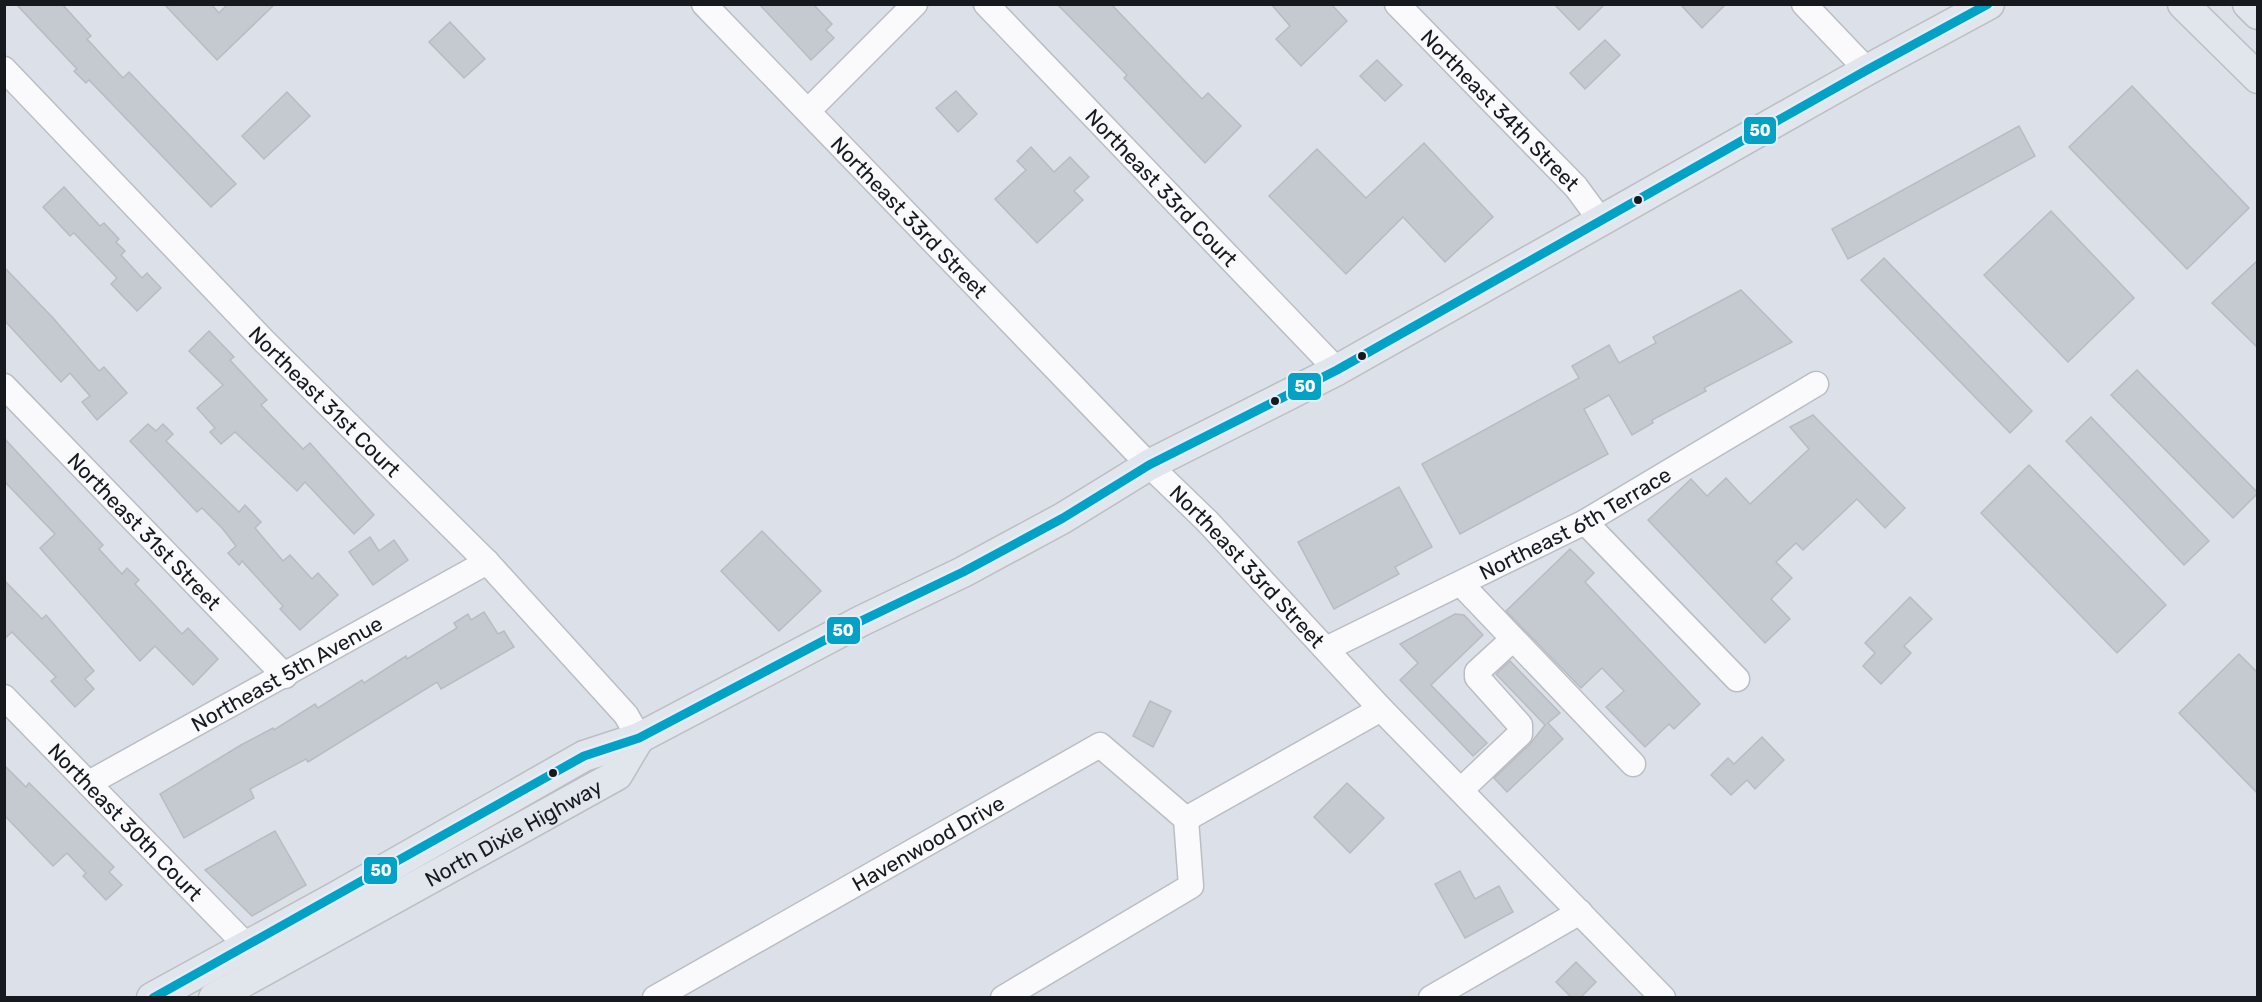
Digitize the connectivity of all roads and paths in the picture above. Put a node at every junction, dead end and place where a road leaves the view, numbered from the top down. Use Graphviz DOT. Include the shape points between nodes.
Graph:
graph roads {
  1 [pos="704,4"];
  2 [pos="915,4"];
  3 [pos="986,4"];
  4 [pos="1397,4"];
  5 [pos="1804,4"];
  6 [pos="1989,4"];
  7 [pos="2183,4"];
  8 [pos="2248,4"];
  9 [pos="2258,14"];
  10 [pos="4,69"];
  11 [pos="1867,70"];
  12 [pos="2258,78"];
  13 [pos="808,111"];
  14 [pos="1601,221"];
  15 [pos="1337,369"];
  16 [pos="1816,384"];
  17 [pos="4,386"];
  18 [pos="1149,465"];
  19 [pos="1586,522"];
  20 [pos="486,562"];
  21 [pos="1461,584"];
  22 [pos="1513,639"];
  23 [pos="1326,649"];
  24 [pos="285,676"];
  25 [pos="1737,679"];
  26 [pos="4,697"];
  27 [pos="1381,709"];
  28 [pos="639,738"];
  29 [pos="1633,764"];
  30 [pos="89,783"];
  31 [pos="1461,790"];
  32 [pos="1186,819"];
  33 [pos="1580,912"];
  34 [pos="247,946"];
  35 [pos="152,998"];
  36 [pos="214,998"];
  37 [pos="655,998"];
  38 [pos="1003,998"];
  39 [pos="1431,998"];
  40 [pos="1664,998"];
  1 -- 13 [label="street, Northeast 33rd Street"];
  2 -- 13 [label="street"];
  3 -- 15 [label="street, Northeast 33rd Court"];
  4 -- 14 [label="street, Northeast 34th Street" via="1576,187"];
  5 -- 11 [label="street"];
  6 -- 11 [label="main road, North Dixie Highway"];
  7 -- 12 [label="main road"];
  8 -- 9 [label="main road"];
  10 -- 20 [label="street, Northeast 31st Court" via="264,341"];
  11 -- 14 [label="main road, North Dixie Highway"];
  13 -- 18 [label="street, Northeast 33rd Street"];
  14 -- 15 [label="main road, North Dixie Highway"];
  15 -- 18 [label="main road, North Dixie Highway"];
  16 -- 19 [label="street, Northeast 6th Terrace"];
  17 -- 24 [label="street, Northeast 31st Street"];
  18 -- 23 [label="street, Northeast 33rd Street"];
  18 -- 28 [label="main road, North Dixie Highway" via="1063,518 963,572"];
  19 -- 21 [label="street, Northeast 6th Terrace"];
  19 -- 25 [label="street"];
  20 -- 24 [label="street, Northeast 5th Avenue"];
  20 -- 28 [label="street, Northeast 31st Court" via="626,716"];
  21 -- 22 [label="street"];
  21 -- 23 [label="street, Northeast 6th Terrace"];
  22 -- 29 [label="street"];
  22 -- 31 [label="street" via="1477,672 1477,677 1520,725 1520,734"];
  23 -- 27 [label="street, Northeast 33rd Street"];
  24 -- 30 [label="street, Northeast 5th Avenue"];
  26 -- 30 [label="street, Northeast 30th Court"];
  27 -- 31 [label="street, Northeast 33rd Street"];
  27 -- 32 [label="street"];
  28 -- 34 [label="main road, North Dixie Highway" via="584,756"];
  28 -- 36 [label="main road, North Dixie Highway" via="618,775"];
  30 -- 34 [label="street, Northeast 30th Court"];
  31 -- 33 [label="street, Northeast 33rd Street"];
  32 -- 37 [label="street, Havenwood Drive" via="1101,745"];
  32 -- 38 [label="street" via="1191,886"];
  33 -- 39 [label="street"];
  33 -- 40 [label="street, Northeast 33rd Street"];
  34 -- 35 [label="main road, North Dixie Highway"];
}
